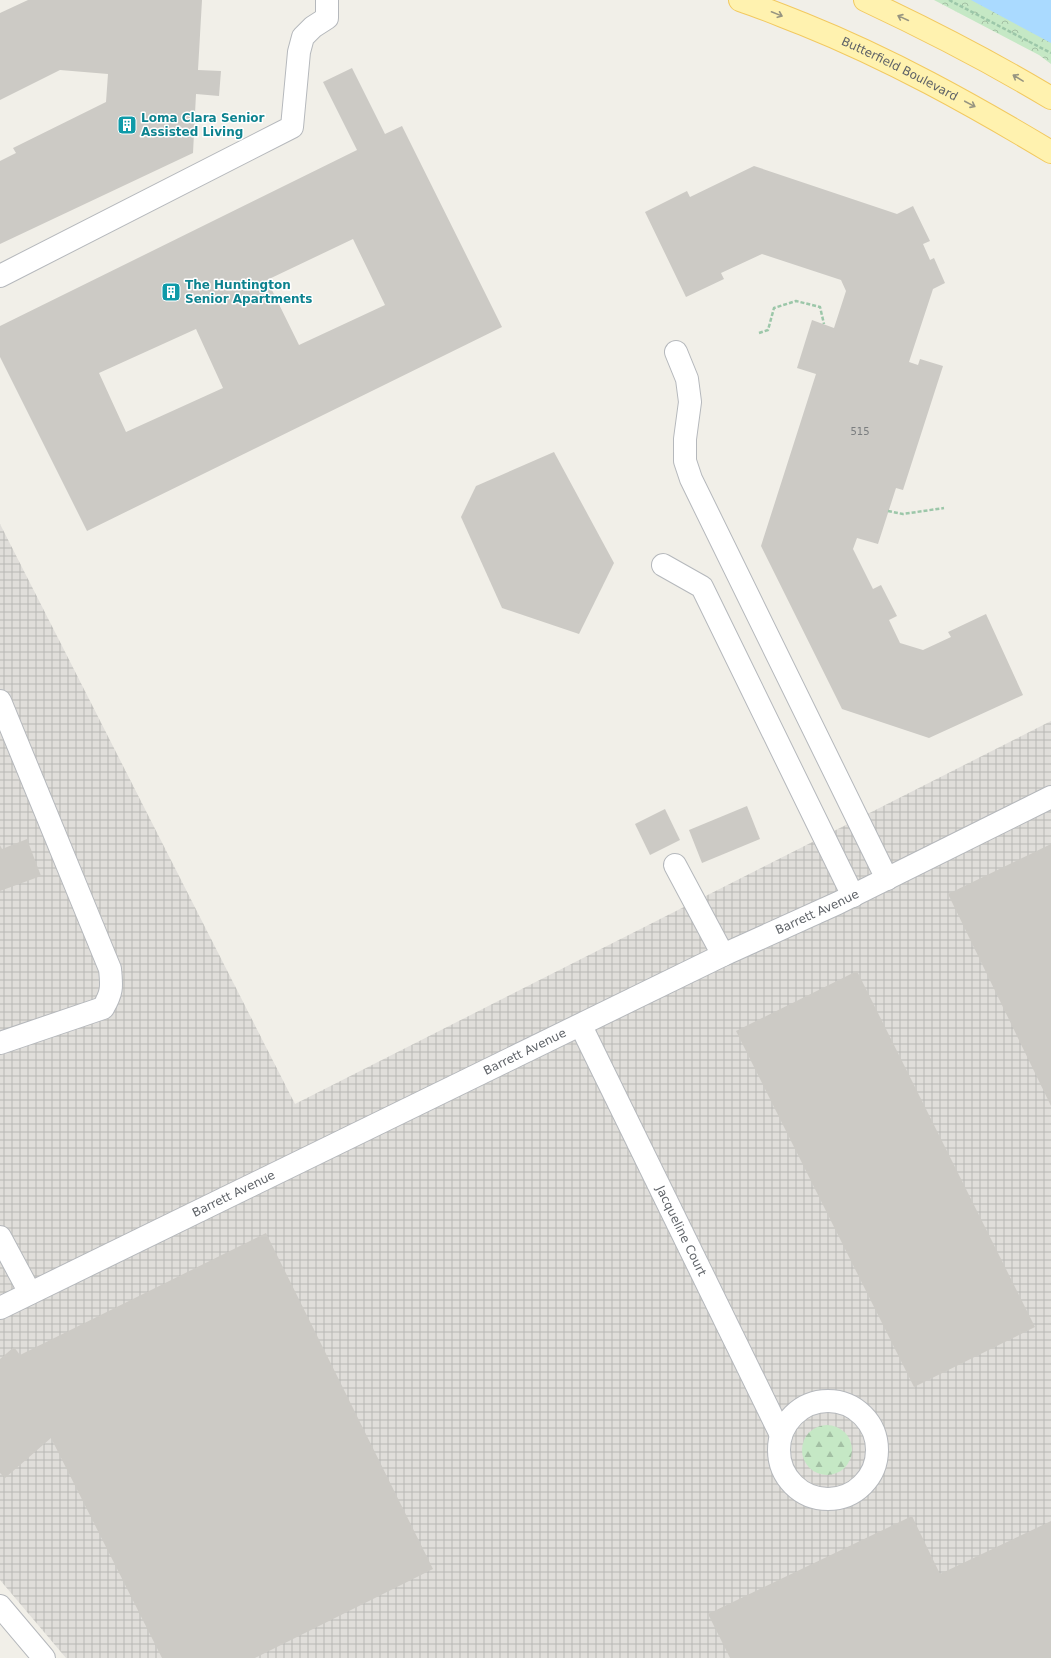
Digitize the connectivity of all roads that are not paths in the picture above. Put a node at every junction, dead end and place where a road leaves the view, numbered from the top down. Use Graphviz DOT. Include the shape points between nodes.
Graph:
graph roads {
  1 [pos="328,0"];
  2 [pos="740,0"];
  3 [pos="865,0"];
  4 [pos="1051,98"];
  5 [pos="1051,152"];
  6 [pos="0,276"];
  7 [pos="676,352"];
  8 [pos="663,565"];
  9 [pos="0,701"];
  10 [pos="1051,797"];
  11 [pos="675,865"];
  12 [pos="887,879"];
  13 [pos="854,896"];
  14 [pos="724,955"];
  15 [pos="581,1026"];
  16 [pos="0,1043"];
  17 [pos="0,1237"];
  18 [pos="30,1293"];
  19 [pos="0,1308"];
  20 [pos="781,1435"];
  21 [pos="0,1606"];
  22 [pos="44,1658"];
  1 -- 6 [label="street" via="327,18 303,37 299,52 292,127"];
  2 -- 5 [label="main road, Butterfield Boulevard, one-way" via="836,38 911,72"];
  4 -- 3 [label="main road, one-way" via="930,30"];
  7 -- 12 [label="street" via="687,379 690,402 685,461 691,479"];
  8 -- 13 [label="street" via="702,587"];
  9 -- 16 [label="street" via="110,969 112,986 110,997 103,1008"];
  10 -- 12 [label="street, Barrett Avenue"];
  11 -- 14 [label="street"];
  12 -- 13 [label="street, Barrett Avenue"];
  13 -- 14 [label="street, Barrett Avenue"];
  14 -- 15 [label="street, Barrett Avenue"];
  15 -- 18 [label="street, Barrett Avenue"];
  15 -- 20 [label="street, Jacqueline Court"];
  17 -- 18 [label="street"];
  18 -- 19 [label="street, Barrett Avenue"];
  20 -- 20 [label="street" via="780,1461 784,1473 805,1493 820,1498 836,1498 852,1492 864,1482 873,1468 877,1453 875,1437 868,1422 857,1411 843,1403 812,1403 788,1421"];
  21 -- 22 [label="street"];
}
